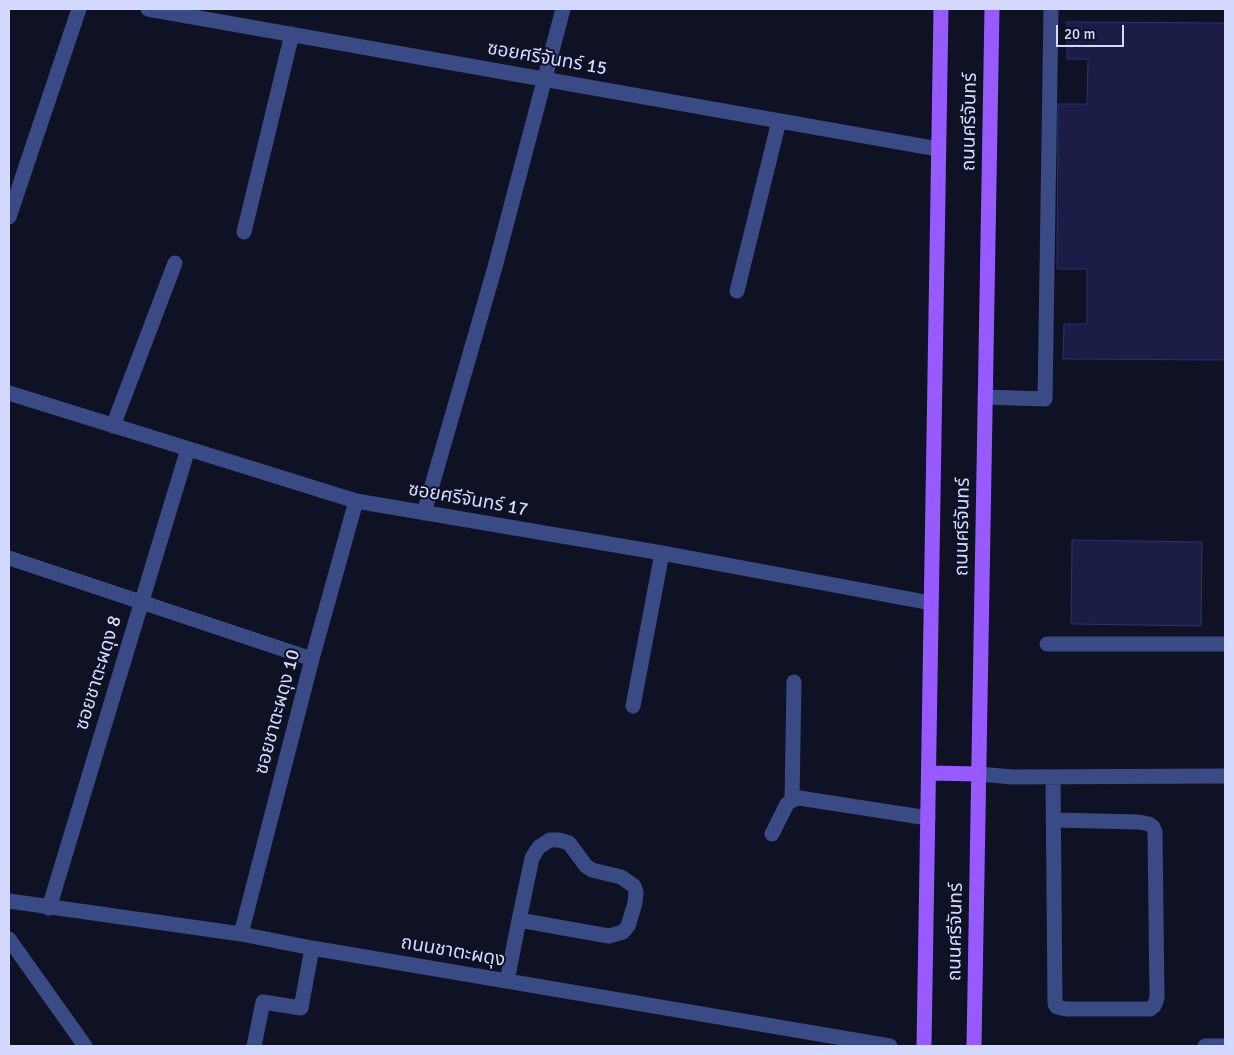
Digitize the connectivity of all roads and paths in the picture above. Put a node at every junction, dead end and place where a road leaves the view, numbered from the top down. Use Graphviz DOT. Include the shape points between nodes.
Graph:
graph roads {
  1 [pos="79,9"];
  2 [pos="148,9"];
  3 [pos="563,9"];
  4 [pos="941,9"];
  5 [pos="992,9"];
  6 [pos="1051,9"];
  7 [pos="292,34"];
  8 [pos="545,79"];
  9 [pos="780,121"];
  10 [pos="938,150"];
  11 [pos="9,217"];
  12 [pos="244,232"];
  13 [pos="175,263"];
  14 [pos="737,291"];
  15 [pos="9,393"];
  16 [pos="985,397"];
  17 [pos="113,426"];
  18 [pos="188,449"];
  19 [pos="356,501"];
  20 [pos="424,514"];
  21 [pos="662,553"];
  22 [pos="9,558"];
  23 [pos="141,602"];
  24 [pos="931,602"];
  25 [pos="1047,644"];
  26 [pos="1225,644"];
  27 [pos="312,659"];
  28 [pos="794,682"];
  29 [pos="633,706"];
  30 [pos="929,773"];
  31 [pos="979,774"];
  32 [pos="1225,776"];
  33 [pos="1053,777"];
  34 [pos="792,800"];
  35 [pos="928,818"];
  36 [pos="1053,820"];
  37 [pos="772,834"];
  38 [pos="9,902"];
  39 [pos="49,908"];
  40 [pos="519,920"];
  41 [pos="241,934"];
  42 [pos="9,939"];
  43 [pos="312,948"];
  44 [pos="507,981"];
  45 [pos="85,1046"];
  46 [pos="254,1046"];
  47 [pos="890,1046"];
  48 [pos="924,1046"];
  49 [pos="974,1046"];
  50 [pos="1206,1046"];
  51 [pos="1225,1046"];
  1 -- 11 [label="street"];
  2 -- 7 [label="street, ซอยศรีจันทร์ 15"];
  3 -- 8 [label="street"];
  4 -- 10 [label="main road, ถนนศรีจันทร์"];
  5 -- 16 [label="main road, ถนนศรีจันทร์"];
  6 -- 16 [label="street" via="1045,399"];
  7 -- 8 [label="street, ซอยศรีจันทร์ 15"];
  7 -- 12 [label="street"];
  8 -- 9 [label="street, ซอยศรีจันทร์ 15"];
  8 -- 20 [label="street"];
  9 -- 10 [label="street, ซอยศรีจันทร์ 15"];
  9 -- 14 [label="street"];
  10 -- 24 [label="main road, ถนนศรีจันทร์"];
  13 -- 17 [label="street"];
  15 -- 17 [label="street, ซอยศรีจันทร์ 17"];
  16 -- 31 [label="main road, ถนนศรีจันทร์"];
  17 -- 18 [label="street, ซอยศรีจันทร์ 17"];
  18 -- 19 [label="street, ซอยศรีจันทร์ 17"];
  18 -- 23 [label="street, ซอยชาตะผดุง 8"];
  19 -- 20 [label="street, ซอยศรีจันทร์ 17"];
  19 -- 27 [label="street, ซอยชาตะผดุง 10"];
  20 -- 21 [label="street, ซอยศรีจันทร์ 17"];
  21 -- 24 [label="street, ซอยศรีจันทร์ 17"];
  21 -- 29 [label="street"];
  22 -- 23 [label="street"];
  23 -- 27 [label="street"];
  23 -- 39 [label="street, ซอยชาตะผดุง 8"];
  24 -- 30 [label="main road, ถนนศรีจันทร์"];
  25 -- 26 [label="street"];
  27 -- 41 [label="street, ซอยชาตะผดุง 10"];
  28 -- 34 [label="street"];
  30 -- 31 [label="main road"];
  30 -- 35 [label="main road, ถนนศรีจันทร์"];
  31 -- 33 [label="street"];
  31 -- 49 [label="main road, ถนนศรีจันทร์"];
  32 -- 33 [label="street"];
  33 -- 36 [label="street"];
  34 -- 35 [label="street" via="808,798"];
  34 -- 37 [label="street" via="786,804"];
  35 -- 48 [label="main road, ถนนศรีจันทร์"];
  36 -- 36 [label="street" via="1139,822 1153,827 1157,998 1150,1009 1066,1009 1055,1004"];
  38 -- 39 [label="street, ถนนชาตะผดุง"];
  39 -- 41 [label="street, ถนนชาตะผดุง"];
  40 -- 40 [label="street" via="532,858 539,847 550,840 569,843 586,866 621,877 634,886 636,892 628,926 624,932 609,936"];
  40 -- 44 [label="street"];
  41 -- 43 [label="street, ถนนชาตะผดุง"];
  42 -- 45 [label="street"];
  43 -- 44 [label="street, ถนนชาตะผดุง"];
  43 -- 46 [label="street" via="301,1008 263,1002"];
  44 -- 47 [label="street, ถนนชาตะผดุง"];
  50 -- 51 [label="street"];
}
